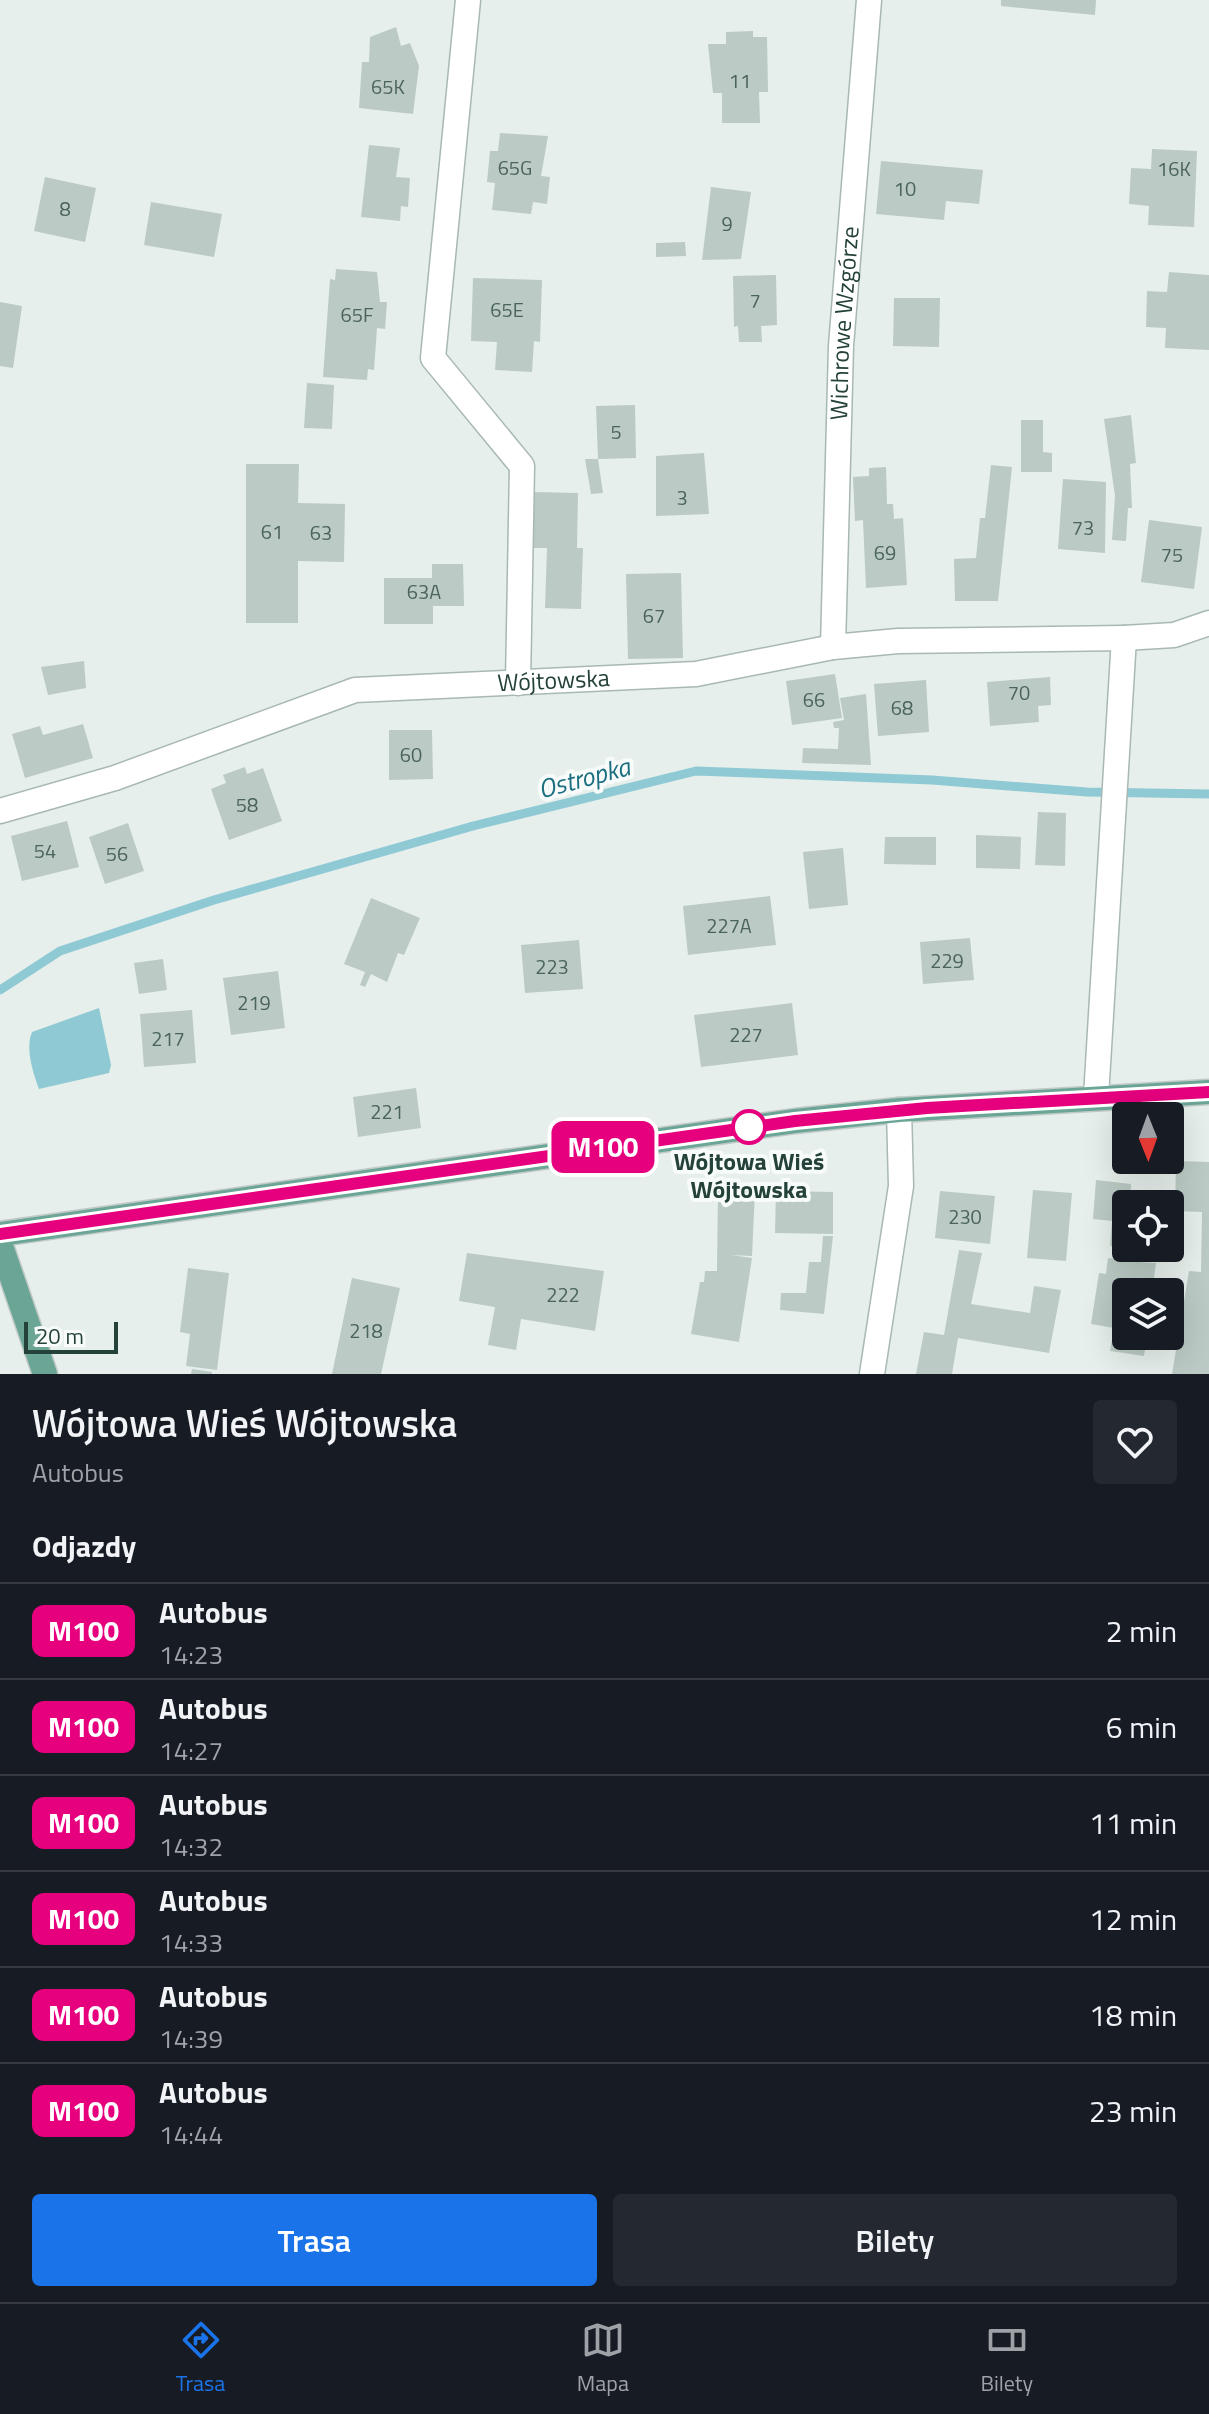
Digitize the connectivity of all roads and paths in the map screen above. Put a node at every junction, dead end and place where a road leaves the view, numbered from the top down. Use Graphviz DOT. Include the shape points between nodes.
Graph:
graph roads {
  1 [pos="468,0"];
  2 [pos="869,0"];
  3 [pos="1209,623"];
  4 [pos="1124,638"];
  5 [pos="833,647"];
  6 [pos="518,683"];
  7 [pos="0,811"];
  8 [pos="1209,1092"];
  9 [pos="1096,1097"];
  10 [pos="899,1110"];
  11 [pos="0,1234"];
  12 [pos="0,1243"];
  13 [pos="45,1374"];
  14 [pos="872,1374"];
  1 -- 6 [label="street" via="433,358 522,466"];
  2 -- 5 [label="street, Wichrowe Wzgórze" via="841,346"];
  3 -- 4 [label="street, Wójtowska" via="1174,635"];
  4 -- 5 [label="street, Wójtowska"];
  4 -- 9 [label="street"];
  5 -- 6 [label="street, Wójtowska" via="696,674"];
  6 -- 7 [label="street, Wójtowska" via="355,690 115,778"];
  8 -- 9 [label="main road"];
  9 -- 10 [label="main road"];
  10 -- 11 [label="main road"];
  10 -- 14 [label="street" via="901,1186"];
  12 -- 13 [label="main road"];
}
